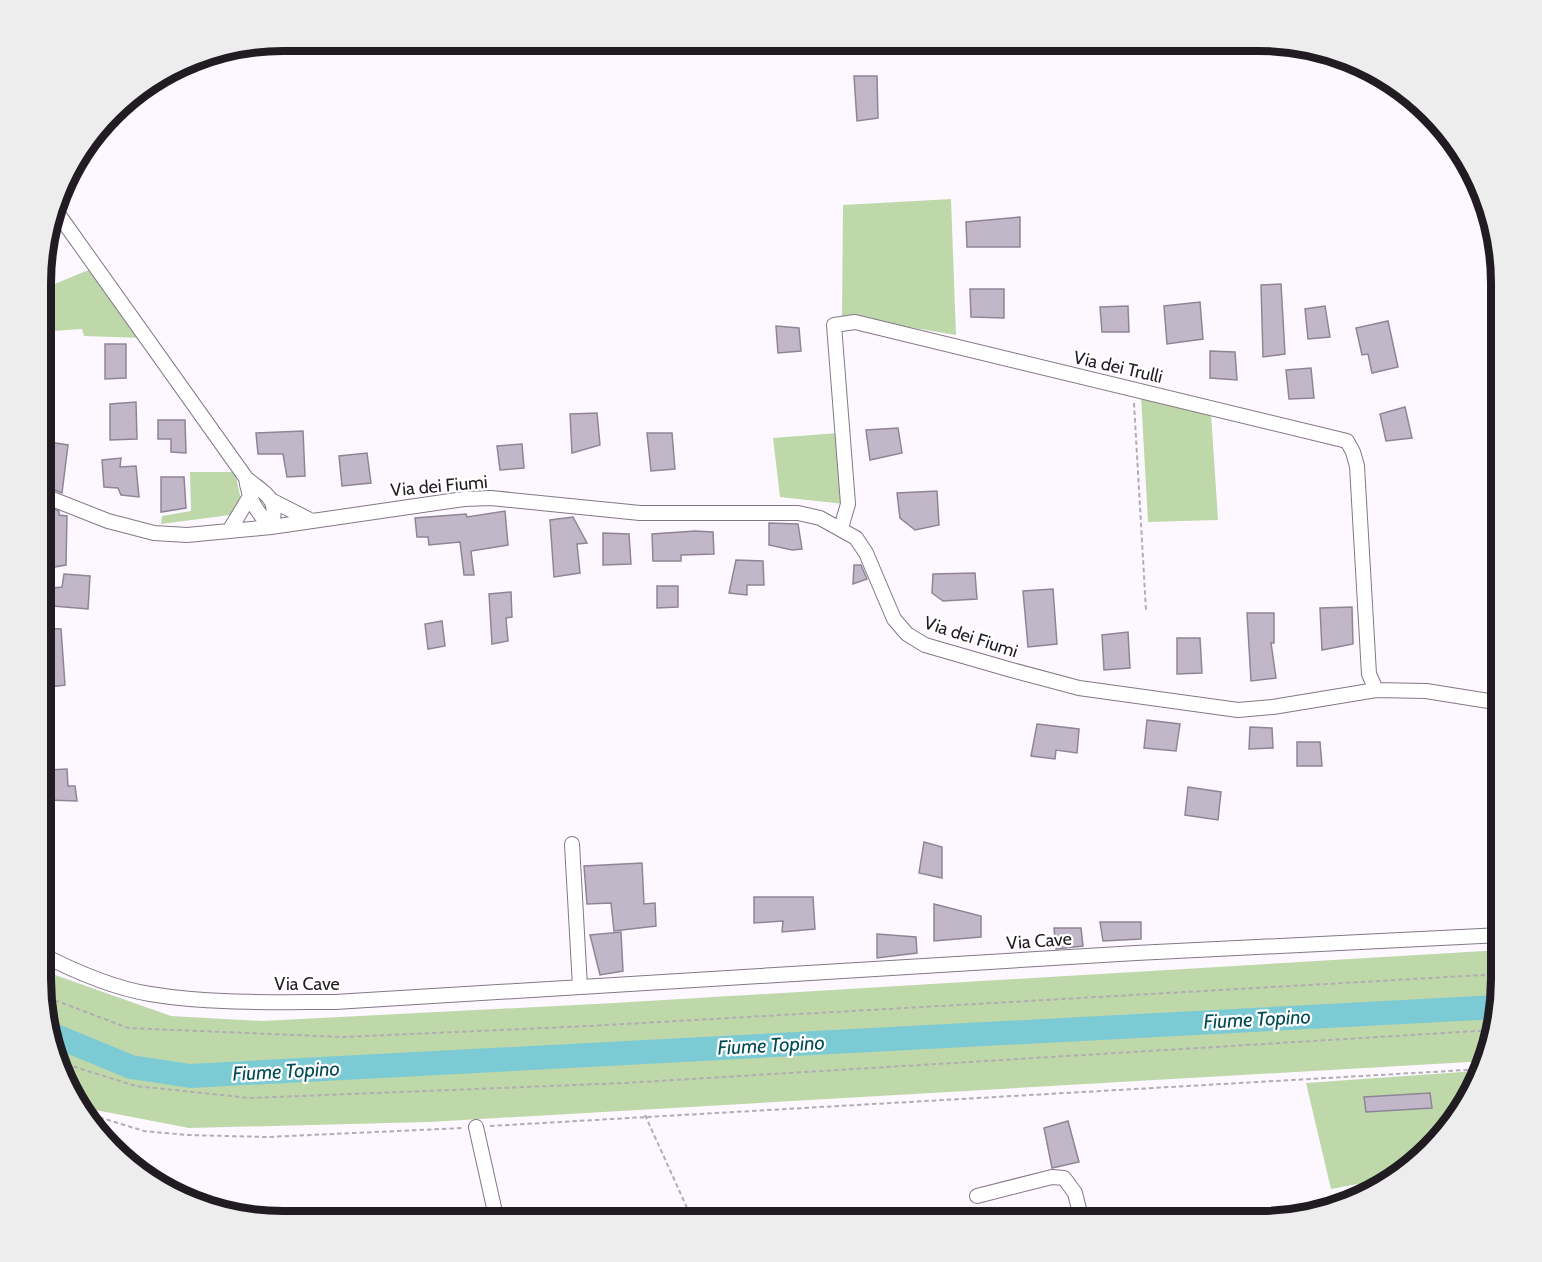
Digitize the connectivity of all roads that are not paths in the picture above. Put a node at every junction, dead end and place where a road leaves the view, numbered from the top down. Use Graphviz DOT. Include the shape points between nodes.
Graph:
graph roads {
  1 [pos="61,217"];
  2 [pos="246,478"];
  3 [pos="249,498"];
  4 [pos="51,499"];
  5 [pos="273,501"];
  6 [pos="312,521"];
  7 [pos="271,527"];
  8 [pos="841,528"];
  9 [pos="229,531"];
  10 [pos="1376,690"];
  11 [pos="1491,701"];
  12 [pos="572,844"];
  13 [pos="1491,935"];
  14 [pos="51,958"];
  15 [pos="580,987"];
  16 [pos="476,1127"];
  17 [pos="977,1196"];
  18 [pos="495,1211"];
  19 [pos="1080,1211"];
  1 -- 2 [label="street"];
  2 -- 3 [label="street"];
  2 -- 5 [label="street"];
  3 -- 7 [label="street"];
  3 -- 9 [label="street"];
  4 -- 9 [label="street, Via dei Fiumi" via="76,511 154,533"];
  5 -- 6 [label="street"];
  5 -- 7 [label="street"];
  6 -- 7 [label="street, Via dei Fiumi"];
  6 -- 8 [label="street, Via dei Fiumi" via="424,503 491,498 640,513 798,513"];
  7 -- 9 [label="street, Via dei Fiumi"];
  8 -- 10 [label="street, Via dei Fiumi" via="856,538 866,553 894,619 907,634 935,648 1079,688 1238,710"];
  8 -- 10 [label="street, Via dei Trulli" via="848,504 834,325 855,322 1347,441 1357,466 1369,674"];
  10 -- 11 [label="street, Via dei Fiumi" via="1426,691"];
  12 -- 15 [label="street"];
  13 -- 15 [label="street, Via Cave"];
  14 -- 15 [label="street, Via Cave" via="148,994 232,1002 335,1002"];
  16 -- 18 [label="street"];
  17 -- 19 [label="street" via="1052,1177 1064,1178 1075,1193"];
}
